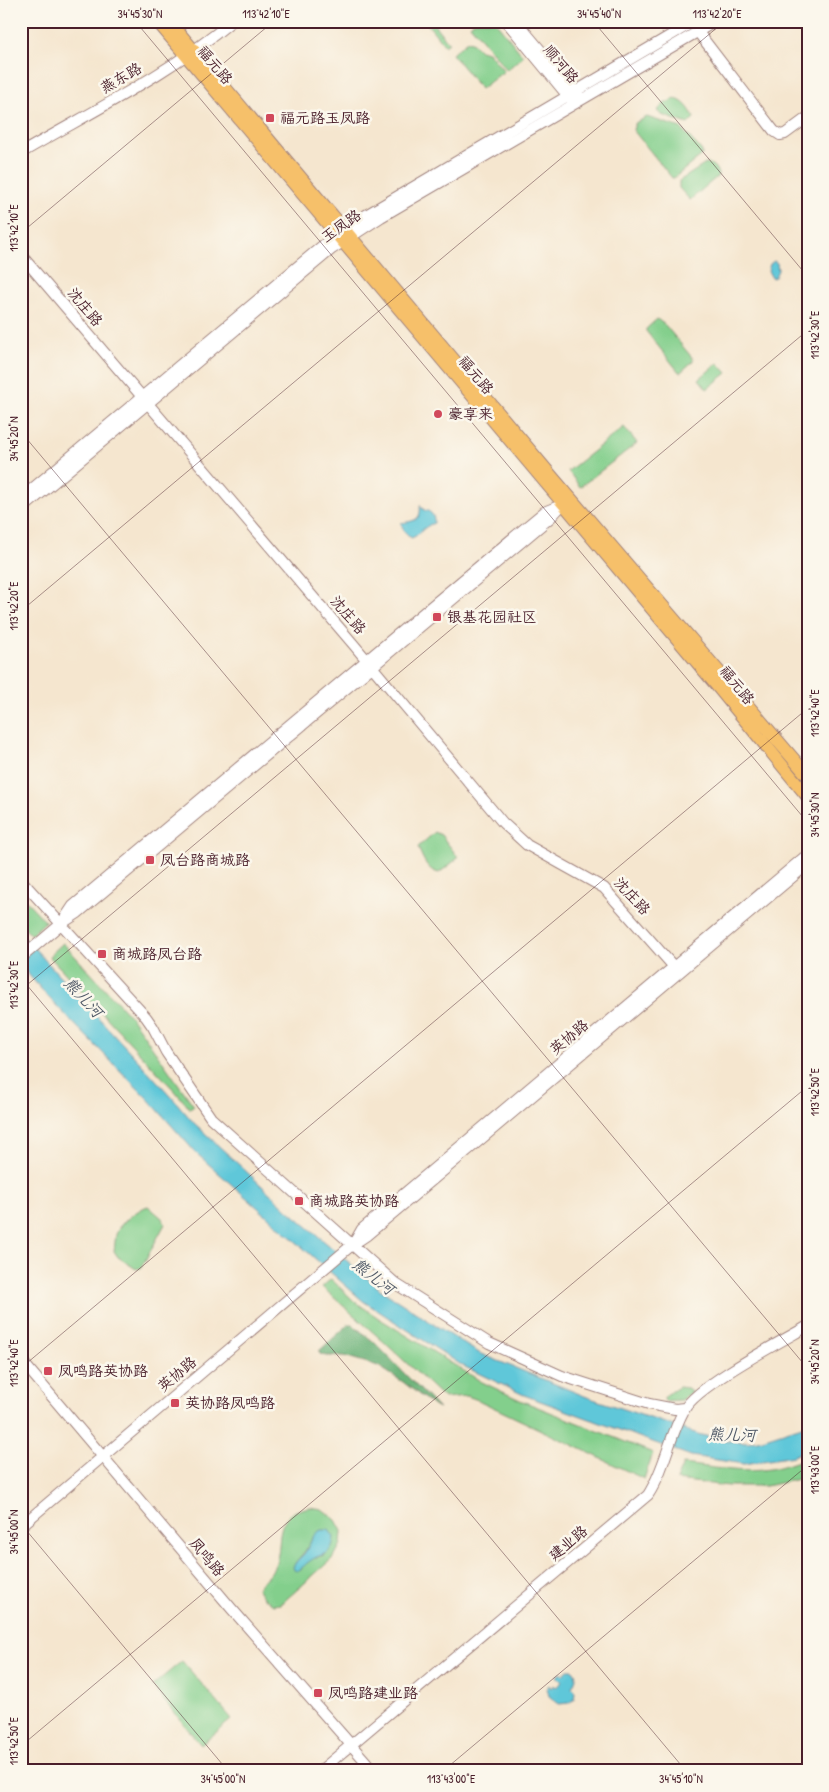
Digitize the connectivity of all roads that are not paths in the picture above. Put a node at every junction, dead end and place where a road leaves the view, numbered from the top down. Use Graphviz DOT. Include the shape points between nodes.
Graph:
graph roads {
  1 [pos="157,21"];
  2 [pos="169,21"];
  3 [pos="232,21"];
  4 [pos="506,21"];
  5 [pos="516,21"];
  6 [pos="716,21"];
  7 [pos="697,26"];
  8 [pos="190,53"];
  9 [pos="575,98"];
  10 [pos="808,117"];
  11 [pos="21,153"];
  12 [pos="343,235"];
  13 [pos="21,255"];
  14 [pos="145,400"];
  15 [pos="21,498"];
  16 [pos="563,504"];
  17 [pos="21,510"];
  18 [pos="370,663"];
  19 [pos="808,776"];
  20 [pos="808,797"];
  21 [pos="808,854"];
  22 [pos="808,864"];
  23 [pos="21,880"];
  24 [pos="61,924"];
  25 [pos="21,958"];
  26 [pos="674,967"];
  27 [pos="349,1248"];
  28 [pos="808,1326"];
  29 [pos="21,1360"];
  30 [pos="684,1408"];
  31 [pos="103,1457"];
  32 [pos="21,1526"];
  33 [pos="351,1744"];
  34 [pos="320,1771"];
  35 [pos="374,1771"];
  1 -- 8 [label="main road, 福元路"];
  2 -- 8 [label="main road, 福元路"];
  3 -- 8 [label="street, 燕东路"];
  4 -- 9 [label="street, 顺河路"];
  5 -- 9 [label="street, 顺河路"];
  6 -- 7 [label="street, 玉凤路"];
  7 -- 9 [label="street, 玉凤路"];
  7 -- 10 [label="street" via="774,132 785,134"];
  8 -- 11 [label="street, 燕东路"];
  8 -- 12 [label="main road, 福元路"];
  9 -- 12 [label="street, 玉凤路" via="388,212"];
  12 -- 14 [label="street, 玉凤路" via="315,250"];
  12 -- 16 [label="main road, 福元路"];
  12 -- 19 [label="main road, 福元路"];
  13 -- 14 [label="street, 沈庄路"];
  14 -- 15 [label="street, 玉凤路"];
  14 -- 17 [label="street, 玉凤路"];
  14 -- 18 [label="street, 沈庄路"];
  16 -- 18 [label="street" via="544,512"];
  16 -- 20 [label="main road, 福元路"];
  18 -- 24 [label="street" via="73,906"];
  18 -- 26 [label="street, 沈庄路" via="503,823 527,844 604,888"];
  21 -- 26 [label="street, 英协路"];
  22 -- 27 [label="street, 英协路"];
  23 -- 24 [label="street"];
  24 -- 25 [label="street"];
  24 -- 27 [label="street" via="146,1017 211,1118"];
  26 -- 27 [label="street, 英协路" via="362,1229"];
  27 -- 30 [label="street" via="396,1284 489,1342 562,1376 649,1404"];
  27 -- 31 [label="street, 英协路"];
  28 -- 30 [label="street, 建业路" via="724,1376"];
  29 -- 31 [label="street, 凤鸣路"];
  30 -- 33 [label="street, 建业路" via="667,1456 651,1490 640,1502"];
  31 -- 32 [label="street, 英协路"];
  31 -- 33 [label="street, 凤鸣路"];
  33 -- 34 [label="street, 建业路"];
  33 -- 35 [label="street, 凤鸣路"];
}
